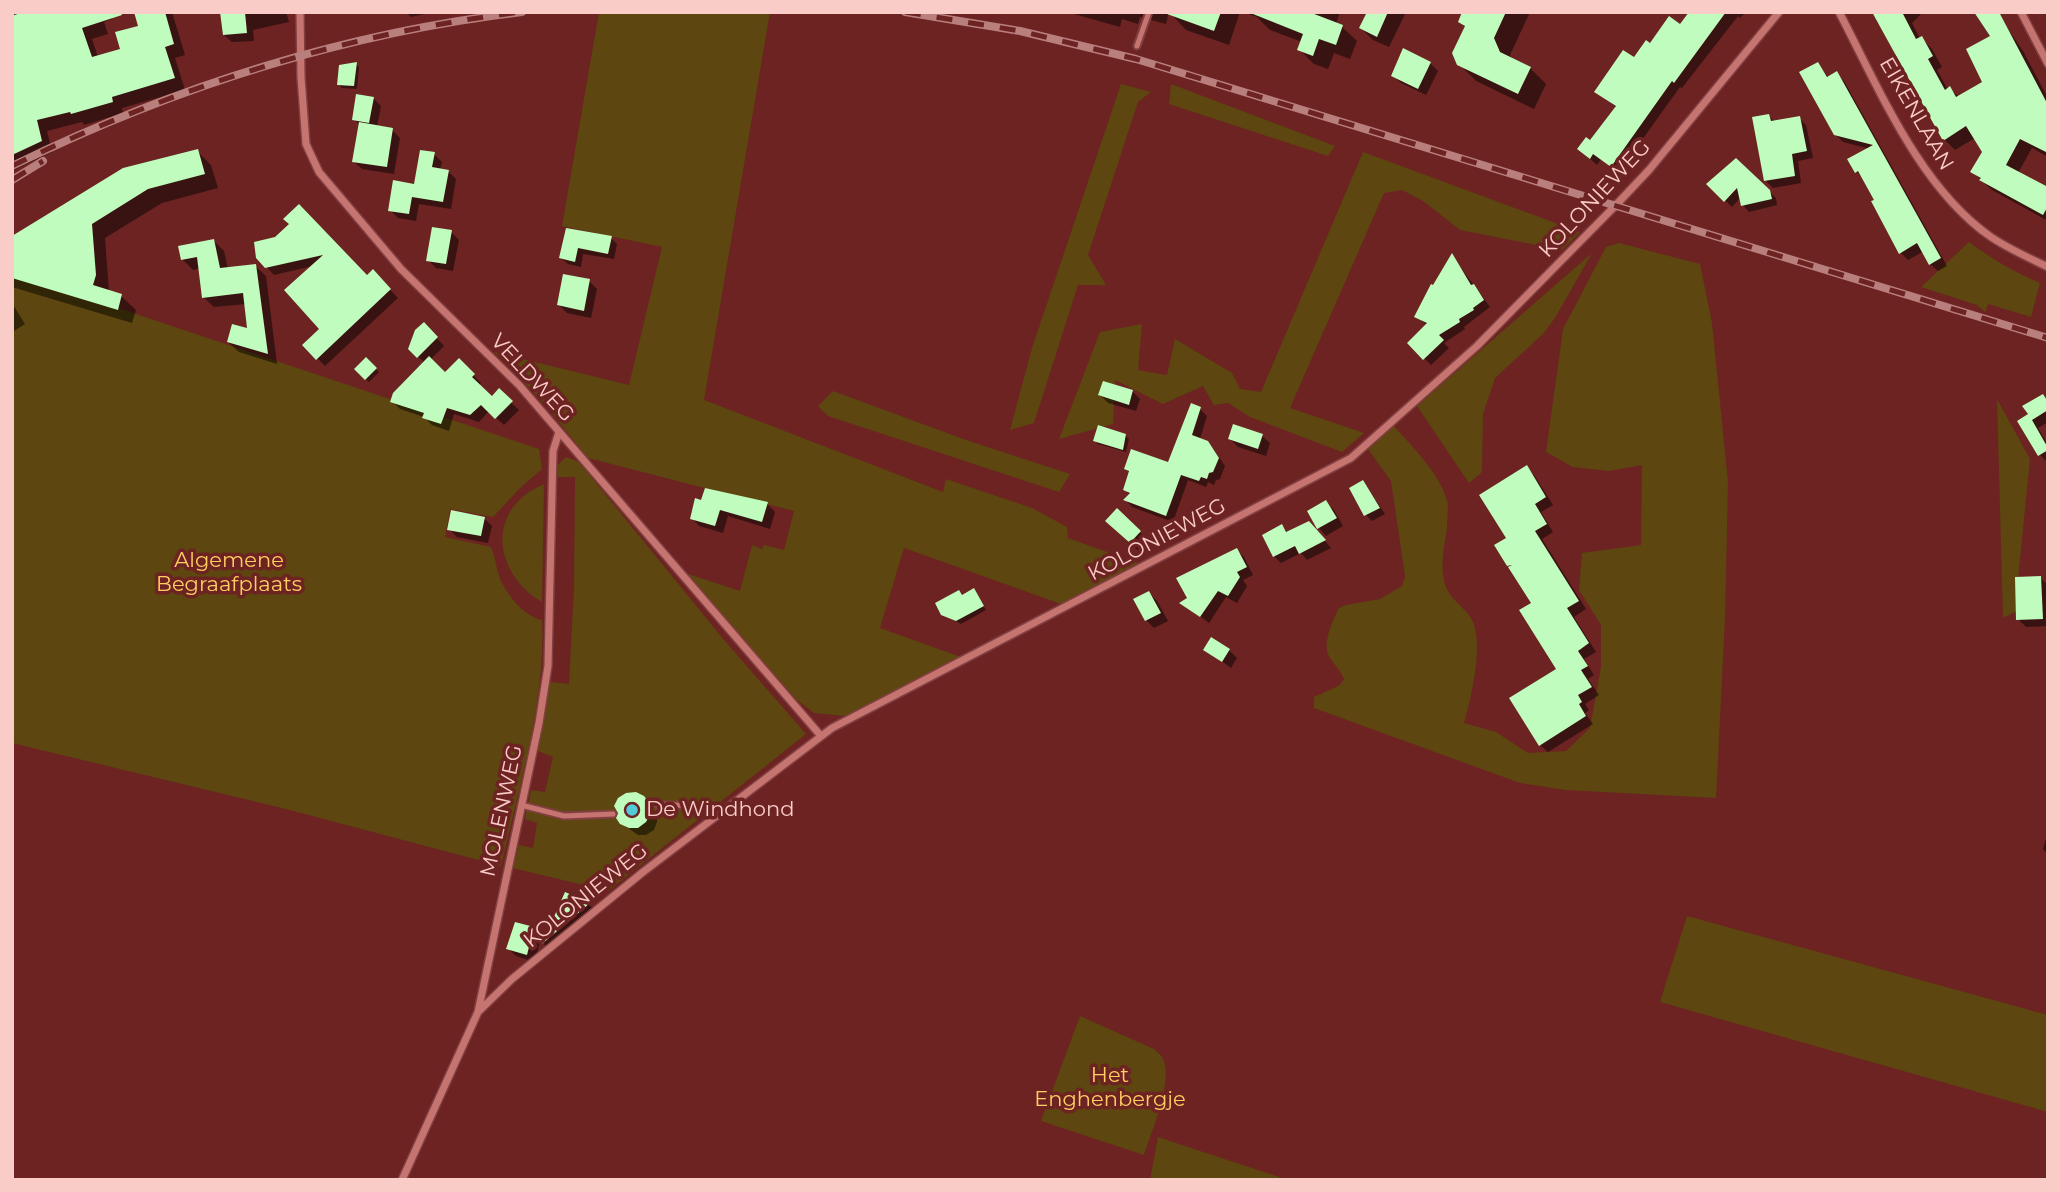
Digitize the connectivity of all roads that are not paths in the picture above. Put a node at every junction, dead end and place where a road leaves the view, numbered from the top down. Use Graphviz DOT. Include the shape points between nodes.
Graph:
graph roads {
  1 [pos="300,12"];
  2 [pos="1149,12"];
  3 [pos="1779,12"];
  4 [pos="1839,12"];
  5 [pos="2021,12"];
  6 [pos="1137,46"];
  7 [pos="2048,64"];
  8 [pos="2048,267"];
  9 [pos="559,432"];
  10 [pos="821,736"];
  11 [pos="521,805"];
  12 [pos="658,805"];
  13 [pos="613,814"];
  14 [pos="717,815"];
  15 [pos="478,1012"];
  16 [pos="402,1180"];
  1 -- 9 [label="street, VELDWEG" via="306,144 318,172 401,269 519,385"];
  2 -- 6 [label="lane"];
  3 -- 10 [label="street, KOLONIEWEG" via="1616,205 1477,346 1351,458"];
  4 -- 8 [label="street, EIKENLAAN" via="1930,177 1989,236"];
  5 -- 7 [label="street"];
  9 -- 10 [label="street, VELDWEG"];
  9 -- 11 [label="street, MOLENWEG" via="553,451 548,666"];
  10 -- 14 [label="street, KOLONIEWEG"];
  11 -- 13 [label="lane" via="564,816"];
  11 -- 15 [label="street, MOLENWEG"];
  12 -- 14 [label="lane" via="682,805"];
  14 -- 15 [label="street, KOLONIEWEG" via="512,979"];
  15 -- 16 [label="street, MOLENWEG"];
}
